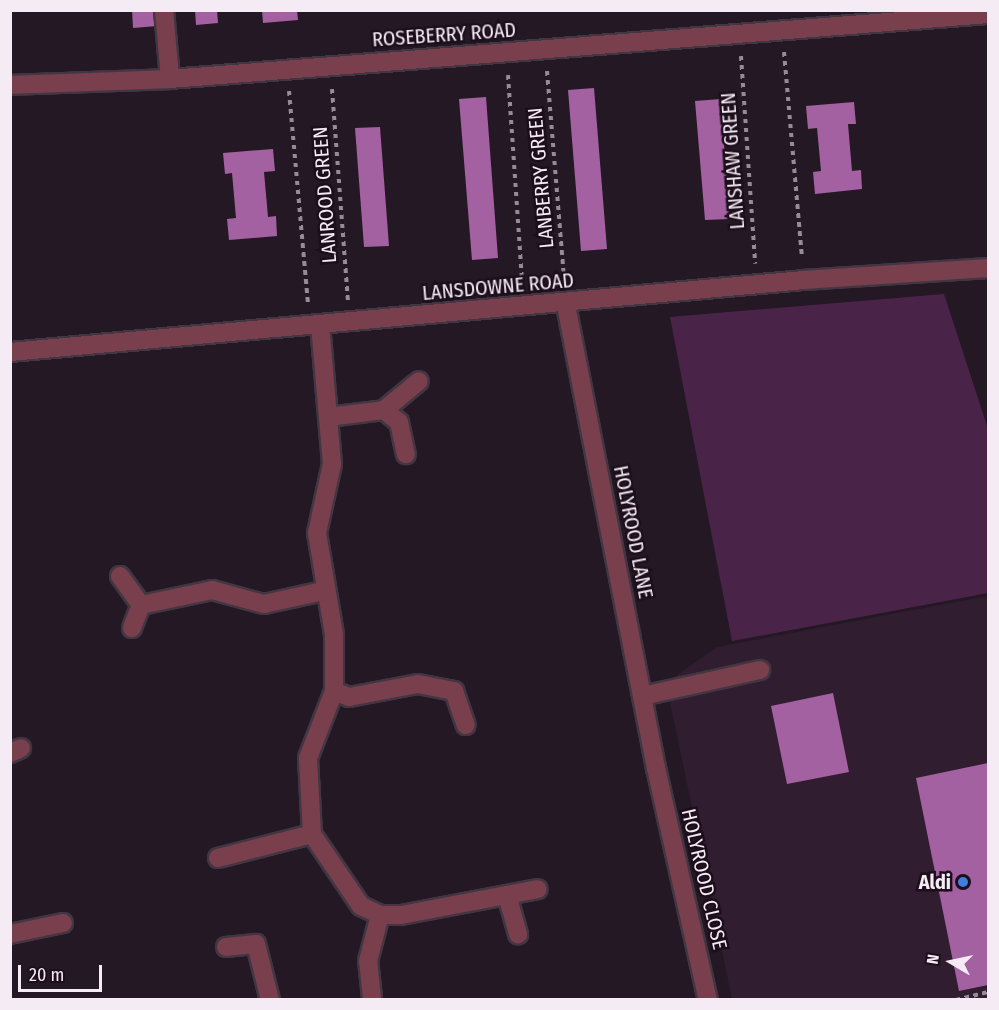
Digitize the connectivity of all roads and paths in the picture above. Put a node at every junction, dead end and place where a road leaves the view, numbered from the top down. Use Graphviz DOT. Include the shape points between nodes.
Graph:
graph roads {
  1 [pos="164,10"];
  2 [pos="988,14"];
  3 [pos="836,18"];
  4 [pos="782,30"];
  5 [pos="739,34"];
  6 [pos="545,50"];
  7 [pos="506,53"];
  8 [pos="331,66"];
  9 [pos="287,69"];
  10 [pos="170,79"];
  11 [pos="10,85"];
  12 [pos="988,268"];
  13 [pos="804,280"];
  14 [pos="757,285"];
  15 [pos="566,305"];
  16 [pos="524,308"];
  17 [pos="350,321"];
  18 [pos="315,324"];
  19 [pos="10,352"];
  20 [pos="419,381"];
  21 [pos="384,410"];
  22 [pos="328,417"];
  23 [pos="406,454"];
  24 [pos="120,576"];
  25 [pos="323,591"];
  26 [pos="141,605"];
  27 [pos="132,628"];
  28 [pos="760,670"];
  29 [pos="334,690"];
  30 [pos="642,696"];
  31 [pos="466,725"];
  32 [pos="656,768"];
  33 [pos="312,834"];
  34 [pos="218,858"];
  35 [pos="538,889"];
  36 [pos="507,895"];
  37 [pos="380,915"];
  38 [pos="63,924"];
  39 [pos="10,934"];
  40 [pos="518,934"];
  41 [pos="226,947"];
  42 [pos="988,992"];
  43 [pos="372,998"];
  44 [pos="270,999"];
  45 [pos="708,999"];
  46 [pos="956,999"];
  1 -- 10 [label="street"];
  2 -- 3 [label="street, ROSEBERRY ROAD"];
  3 -- 4 [label="street, ROSEBERRY ROAD"];
  4 -- 5 [label="street, ROSEBERRY ROAD"];
  4 -- 13 [label="path"];
  5 -- 6 [label="street, ROSEBERRY ROAD"];
  5 -- 14 [label="path, LANSHAW GREEN"];
  6 -- 7 [label="street, ROSEBERRY ROAD"];
  6 -- 15 [label="path, LANBERRY GREEN"];
  7 -- 8 [label="street, ROSEBERRY ROAD"];
  7 -- 16 [label="path, LANBERRY GREEN"];
  8 -- 9 [label="street, ROSEBERRY ROAD"];
  8 -- 17 [label="path, LANROOD GREEN"];
  9 -- 10 [label="street, ROSEBERRY ROAD"];
  9 -- 18 [label="path, LANROOD GREEN"];
  10 -- 11 [label="street, ROSEBERRY ROAD"];
  12 -- 13 [label="street, LANSDOWNE ROAD"];
  13 -- 14 [label="street, LANSDOWNE ROAD"];
  14 -- 15 [label="street, LANSDOWNE ROAD"];
  15 -- 16 [label="street, LANSDOWNE ROAD"];
  15 -- 30 [label="street, HOLYROOD LANE"];
  16 -- 17 [label="street, LANSDOWNE ROAD"];
  17 -- 18 [label="street, LANSDOWNE ROAD"];
  18 -- 19 [label="street, LANSDOWNE ROAD"];
  18 -- 22 [label="street"];
  20 -- 21 [label="street"];
  21 -- 22 [label="street"];
  21 -- 23 [label="street" via="399,422"];
  22 -- 25 [label="street" via="332,465 317,533"];
  24 -- 26 [label="street"];
  25 -- 26 [label="street" via="264,604 212,590"];
  25 -- 29 [label="street" via="334,635"];
  26 -- 27 [label="street"];
  28 -- 30 [label="street"];
  29 -- 31 [label="street" via="349,697 418,684 454,691"];
  29 -- 33 [label="street" via="308,758"];
  30 -- 32 [label="street, HOLYROOD LANE"];
  32 -- 45 [label="street, HOLYROOD CLOSE"];
  33 -- 34 [label="street"];
  33 -- 37 [label="street" via="361,906"];
  35 -- 36 [label="street"];
  36 -- 37 [label="street"];
  36 -- 40 [label="street"];
  37 -- 43 [label="street" via="368,961"];
  38 -- 39 [label="street"];
  41 -- 44 [label="street" via="256,944"];
  42 -- 46 [label="path"];
}
